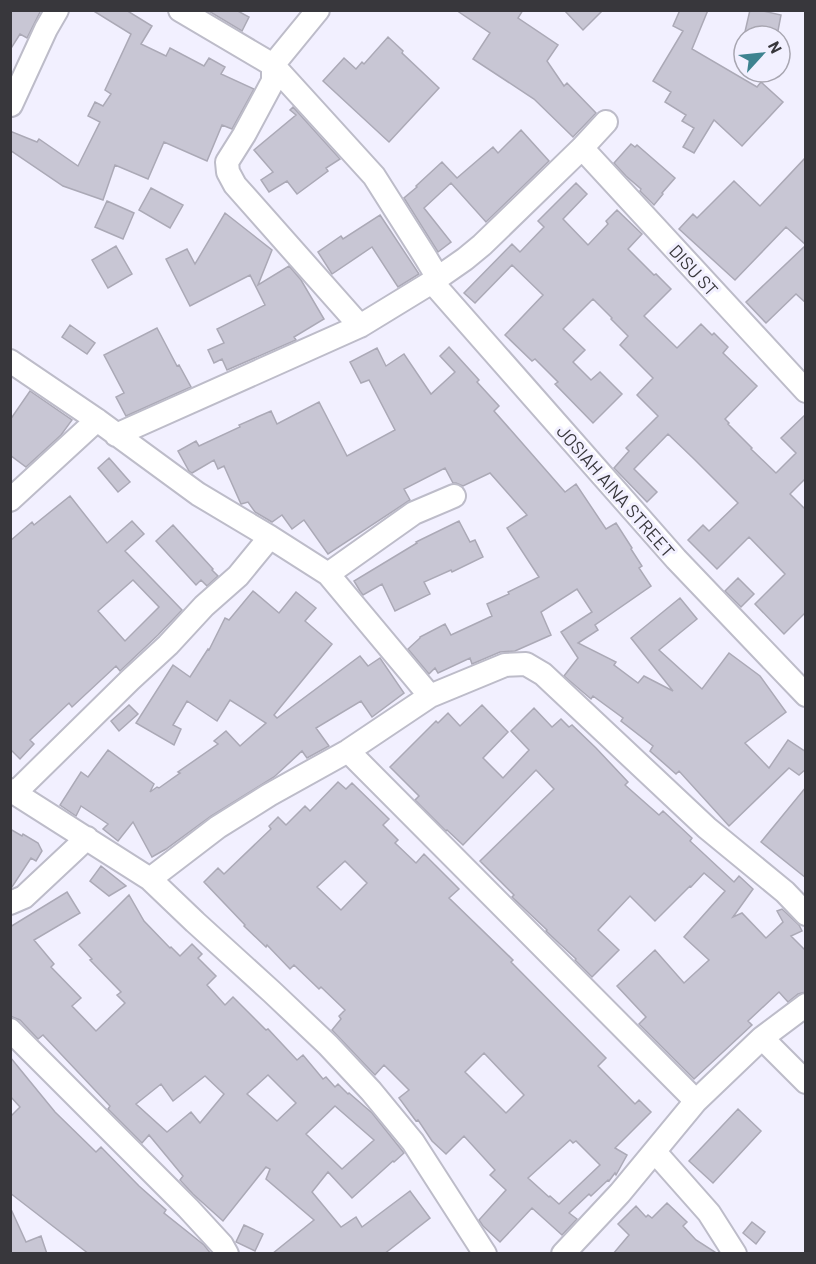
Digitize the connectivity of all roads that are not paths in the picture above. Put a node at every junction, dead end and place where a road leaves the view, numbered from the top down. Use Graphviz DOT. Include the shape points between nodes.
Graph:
graph roads {
  1 [pos="57,10"];
  2 [pos="180,10"];
  3 [pos="318,10"];
  4 [pos="273,65"];
  5 [pos="11,105"];
  6 [pos="606,122"];
  7 [pos="582,148"];
  8 [pos="435,280"];
  9 [pos="360,326"];
  10 [pos="10,361"];
  11 [pos="806,391"];
  12 [pos="97,420"];
  13 [pos="116,435"];
  14 [pos="454,496"];
  15 [pos="10,500"];
  16 [pos="270,537"];
  17 [pos="328,574"];
  18 [pos="806,695"];
  19 [pos="430,696"];
  20 [pos="348,751"];
  21 [pos="13,792"];
  22 [pos="87,838"];
  23 [pos="150,879"];
  24 [pos="10,903"];
  25 [pos="806,914"];
  26 [pos="806,1005"];
  27 [pos="10,1030"];
  28 [pos="762,1038"];
  29 [pos="806,1082"];
  30 [pos="696,1101"];
  31 [pos="655,1152"];
  32 [pos="227,1254"];
  33 [pos="485,1254"];
  34 [pos="563,1254"];
  35 [pos="735,1254"];
  1 -- 5 [label="street"];
  2 -- 4 [label="street, JOSIAH AINA STREET"];
  3 -- 4 [label="street"];
  4 -- 8 [label="street, JOSIAH AINA STREET" via="374,176 426,258"];
  4 -- 9 [label="street" via="273,81 227,162 228,172 235,185"];
  6 -- 7 [label="street"];
  7 -- 8 [label="street" via="482,245"];
  7 -- 11 [label="street, DISU ST"];
  8 -- 9 [label="street"];
  8 -- 18 [label="street, JOSIAH AINA STREET" via="676,559"];
  9 -- 13 [label="street"];
  10 -- 12 [label="street"];
  12 -- 13 [label="street"];
  12 -- 15 [label="street"];
  13 -- 16 [label="street" via="198,494"];
  14 -- 17 [label="street" via="414,513"];
  16 -- 17 [label="street"];
  16 -- 21 [label="street" via="238,576"];
  17 -- 19 [label="street"];
  19 -- 20 [label="street"];
  19 -- 25 [label="street" via="505,664 526,664 543,674 707,828"];
  20 -- 23 [label="street" via="218,827"];
  20 -- 30 [label="street"];
  21 -- 22 [label="street"];
  22 -- 23 [label="street"];
  22 -- 24 [label="street" via="24,897"];
  23 -- 33 [label="street" via="328,1045 371,1091 412,1142"];
  26 -- 28 [label="street"];
  27 -- 32 [label="street" via="188,1208"];
  28 -- 29 [label="street"];
  28 -- 30 [label="street"];
  30 -- 31 [label="street"];
  31 -- 34 [label="street"];
  31 -- 35 [label="street" via="709,1213"];
}
